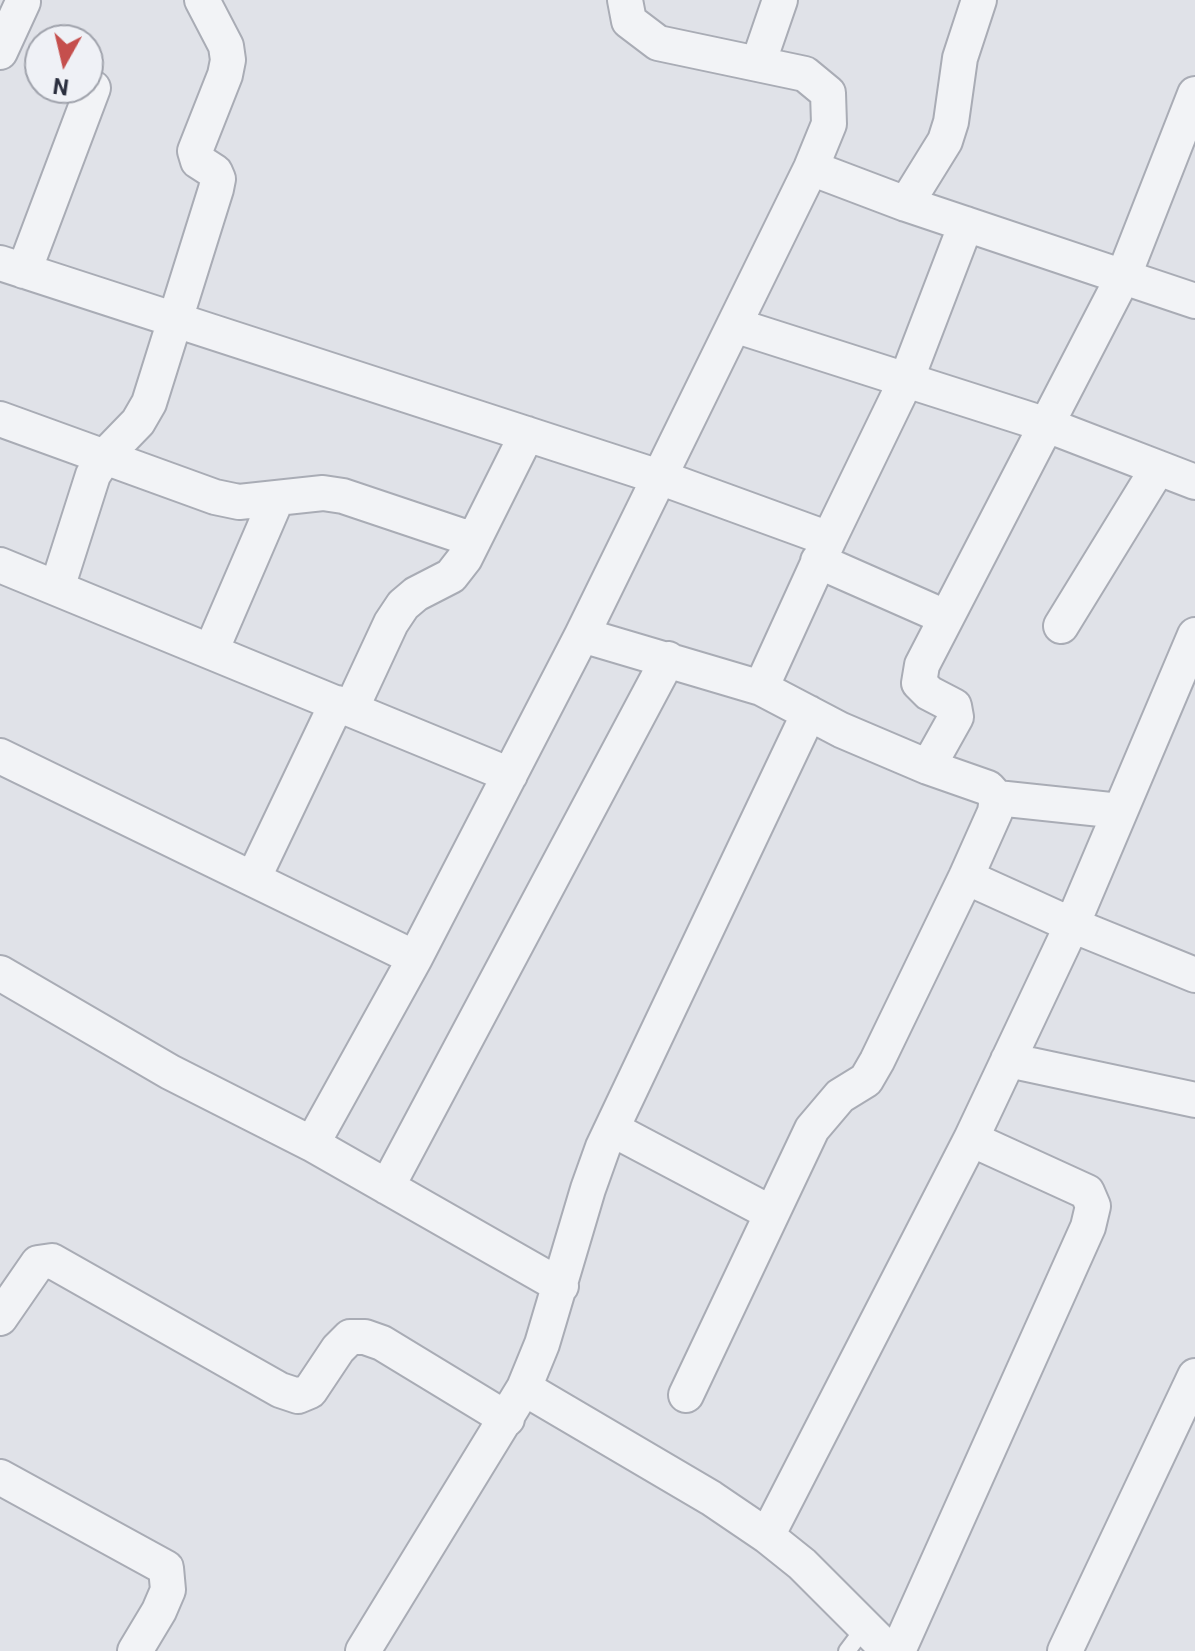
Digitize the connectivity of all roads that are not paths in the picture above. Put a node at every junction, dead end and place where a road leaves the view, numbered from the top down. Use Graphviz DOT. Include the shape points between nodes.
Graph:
graph roads {
  1 [pos="202,0"];
  2 [pos="625,0"];
  3 [pos="780,0"];
  4 [pos="979,0"];
  5 [pos="23,2"];
  6 [pos="0,52"];
  7 [pos="758,64"];
  8 [pos="1195,94"];
  9 [pos="86,104"];
  10 [pos="811,168"];
  11 [pos="906,204"];
  12 [pos="966,224"];
  13 [pos="12,267"];
  14 [pos="1124,275"];
  15 [pos="1195,301"];
  16 [pos="174,321"];
  17 [pos="734,325"];
  18 [pos="907,378"];
  19 [pos="0,419"];
  20 [pos="1047,425"];
  21 [pos="527,434"];
  22 [pos="106,455"];
  23 [pos="1158,468"];
  24 [pos="659,477"];
  25 [pos="1195,482"];
  26 [pos="277,498"];
  27 [pos="474,540"];
  28 [pos="824,550"];
  29 [pos="0,565"];
  30 [pos="57,588"];
  31 [pos="945,617"];
  32 [pos="1061,626"];
  33 [pos="582,635"];
  34 [pos="1195,635"];
  35 [pos="211,651"];
  36 [pos="668,659"];
  37 [pos="761,688"];
  38 [pos="344,706"];
  39 [pos="809,713"];
  40 [pos="0,756"];
  41 [pos="928,767"];
  42 [pos="510,775"];
  43 [pos="997,798"];
  44 [pos="1120,811"];
  45 [pos="966,877"];
  46 [pos="253,879"];
  47 [pos="1072,925"];
  48 [pos="415,958"];
  49 [pos="0,973"];
  50 [pos="1195,975"];
  51 [pos="1008,1060"];
  52 [pos="1195,1100"];
  53 [pos="612,1129"];
  54 [pos="971,1139"];
  55 [pos="312,1144"];
  56 [pos="387,1187"];
  57 [pos="771,1213"];
  58 [pos="561,1286"];
  59 [pos="0,1318"];
  60 [pos="1195,1376"];
  61 [pos="524,1388"];
  62 [pos="686,1395"];
  63 [pos="507,1419"];
  64 [pos="0,1477"];
  65 [pos="767,1536"];
  66 [pos="856,1639"];
  67 [pos="135,1651"];
  68 [pos="363,1651"];
  69 [pos="889,1651"];
  70 [pos="898,1651"];
  71 [pos="1065,1651"];
  1 -- 16 [label="street" via="228,60 195,151 198,161 218,179"];
  2 -- 7 [label="street" via="629,21 658,43"];
  3 -- 7 [label="street"];
  4 -- 11 [label="street" via="960,58 945,141"];
  5 -- 6 [label="street"];
  7 -- 10 [label="street" via="805,74 828,93 829,124"];
  8 -- 14 [label="street"];
  9 -- 13 [label="street"];
  10 -- 11 [label="street"];
  10 -- 17 [label="street"];
  11 -- 12 [label="street"];
  12 -- 14 [label="street"];
  12 -- 18 [label="street"];
  13 -- 16 [label="street"];
  14 -- 15 [label="street"];
  14 -- 20 [label="street"];
  16 -- 21 [label="street"];
  16 -- 22 [label="street" via="149,403"];
  17 -- 18 [label="street"];
  17 -- 24 [label="street"];
  18 -- 20 [label="street"];
  18 -- 28 [label="street"];
  19 -- 22 [label="street"];
  20 -- 23 [label="street"];
  20 -- 31 [label="street"];
  21 -- 24 [label="street"];
  21 -- 27 [label="street"];
  22 -- 26 [label="street" via="215,497 239,502"];
  22 -- 30 [label="street" via="85,495"];
  23 -- 25 [label="street"];
  23 -- 32 [label="street"];
  24 -- 28 [label="street"];
  24 -- 33 [label="street"];
  26 -- 27 [label="street" via="343,496"];
  26 -- 35 [label="street"];
  27 -- 38 [label="street" via="451,576 403,605"];
  28 -- 31 [label="street"];
  28 -- 37 [label="street"];
  29 -- 30 [label="street"];
  30 -- 35 [label="street"];
  31 -- 41 [label="street" via="919,683 954,706 956,717"];
  33 -- 36 [label="street"];
  33 -- 42 [label="street"];
  34 -- 44 [label="street"];
  35 -- 38 [label="street"];
  36 -- 37 [label="street"];
  36 -- 56 [label="street"];
  37 -- 39 [label="street"];
  38 -- 42 [label="street"];
  38 -- 46 [label="street"];
  39 -- 41 [label="street"];
  39 -- 53 [label="street"];
  40 -- 46 [label="street"];
  41 -- 43 [label="street" via="988,788"];
  42 -- 48 [label="street"];
  43 -- 44 [label="street"];
  43 -- 45 [label="street"];
  44 -- 47 [label="street"];
  45 -- 47 [label="street"];
  45 -- 57 [label="street" via="866,1080 840,1096 812,1129"];
  46 -- 48 [label="street"];
  47 -- 50 [label="street"];
  47 -- 51 [label="street"];
  48 -- 55 [label="street"];
  49 -- 55 [label="street" via="170,1072"];
  51 -- 52 [label="street"];
  51 -- 54 [label="street"];
  53 -- 57 [label="street"];
  53 -- 58 [label="street" via="588,1189"];
  54 -- 65 [label="street"];
  54 -- 70 [label="street" via="1087,1192 1093,1206"];
  55 -- 56 [label="street"];
  56 -- 58 [label="street"];
  57 -- 62 [label="street"];
  58 -- 61 [label="street"];
  59 -- 63 [label="street" via="38,1263 52,1261 289,1393 310,1391 350,1337 365,1337"];
  60 -- 71 [label="street"];
  61 -- 63 [label="street"];
  61 -- 65 [label="street"];
  63 -- 68 [label="street"];
  64 -- 67 [label="street" via="166,1568 168,1590"];
  65 -- 66 [label="street" via="802,1564"];
  66 -- 69 [label="street"];
}
